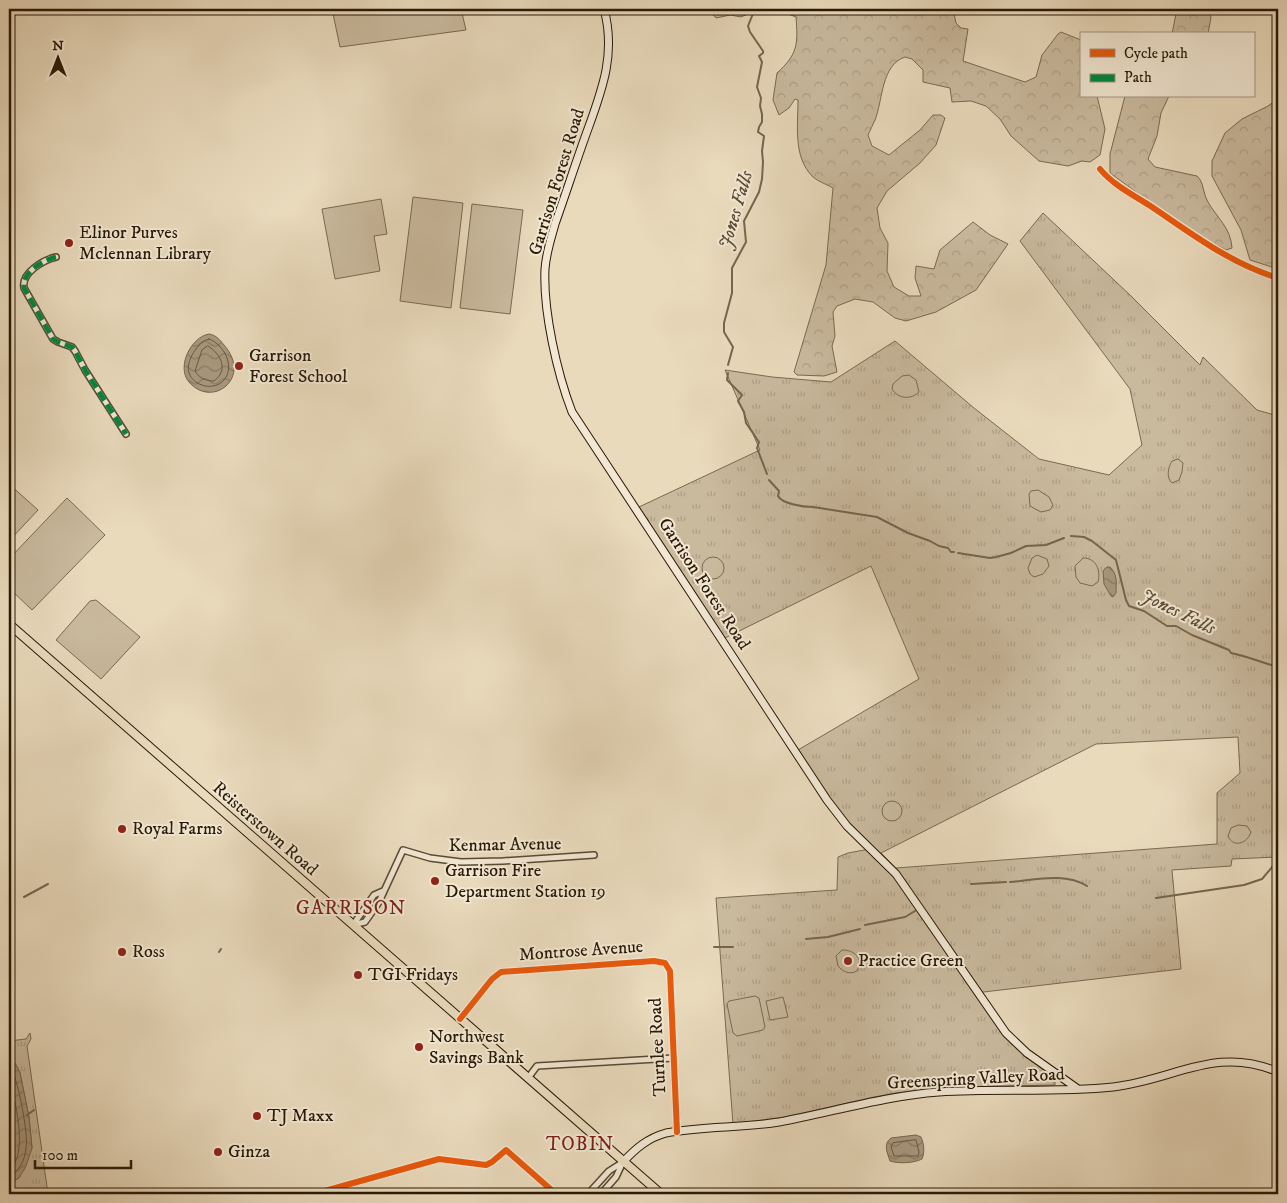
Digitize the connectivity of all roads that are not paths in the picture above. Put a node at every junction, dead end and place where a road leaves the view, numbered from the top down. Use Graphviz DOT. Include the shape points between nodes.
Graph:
graph roads {
  1 [pos="604,9"];
  2 [pos="1100,169"];
  3 [pos="56,257"];
  4 [pos="1278,278"];
  5 [pos="126,434"];
  6 [pos="9,624"];
  7 [pos="594,855"];
  8 [pos="383,890"];
  9 [pos="353,926"];
  10 [pos="665,963"];
  11 [pos="460,1019"];
  12 [pos="674,1058"];
  13 [pos="1278,1072"];
  14 [pos="528,1078"];
  15 [pos="1078,1089"];
  16 [pos="677,1132"];
  17 [pos="623,1162"];
  18 [pos="314,1194"];
  19 [pos="556,1194"];
  20 [pos="588,1194"];
  21 [pos="601,1194"];
  22 [pos="661,1194"];
  1 -- 15 [label="main road, Garrison Forest Road" via="610,48 605,76 555,224 545,268 545,293 554,352 572,412 827,800 847,826 896,874 1006,1033 1027,1054"];
  2 -- 4 [label="street" via="1226,256"];
  3 -- 5 [label="street" via="42,263 25,278 24,288 53,339 75,351"];
  6 -- 9 [label="main road, Reisterstown Road"];
  7 -- 8 [label="street, Kenmar Avenue" via="461,862 403,850"];
  8 -- 9 [label="street, Kenmar Avenue" via="374,895"];
  8 -- 9 [label="street, Kenmar Avenue" via="365,922"];
  9 -- 11 [label="main road, Reisterstown Road"];
  10 -- 11 [label="street, Montrose Avenue" via="654,961 501,972"];
  10 -- 12 [label="street, Turnlee Road" via="670,971"];
  11 -- 14 [label="main road, Reisterstown Road"];
  12 -- 14 [label="street" via="537,1066"];
  12 -- 16 [label="street, Turnlee Road"];
  13 -- 15 [label="main road, Greenspring Valley Road" via="1254,1063 1222,1062 1134,1084"];
  14 -- 17 [label="main road, Reisterstown Road"];
  15 -- 16 [label="main road, Greenspring Valley Road" via="917,1094 758,1125"];
  16 -- 17 [label="main road, Greenspring Valley Road" via="652,1138"];
  17 -- 20 [label="street, Greenspring Valley Road" via="609,1171"];
  17 -- 21 [label="street, Greenspring Valley Road" via="616,1177"];
  17 -- 22 [label="main road, Reisterstown Road"];
  18 -- 19 [label="street" via="433,1160 486,1165 506,1150"];
}
